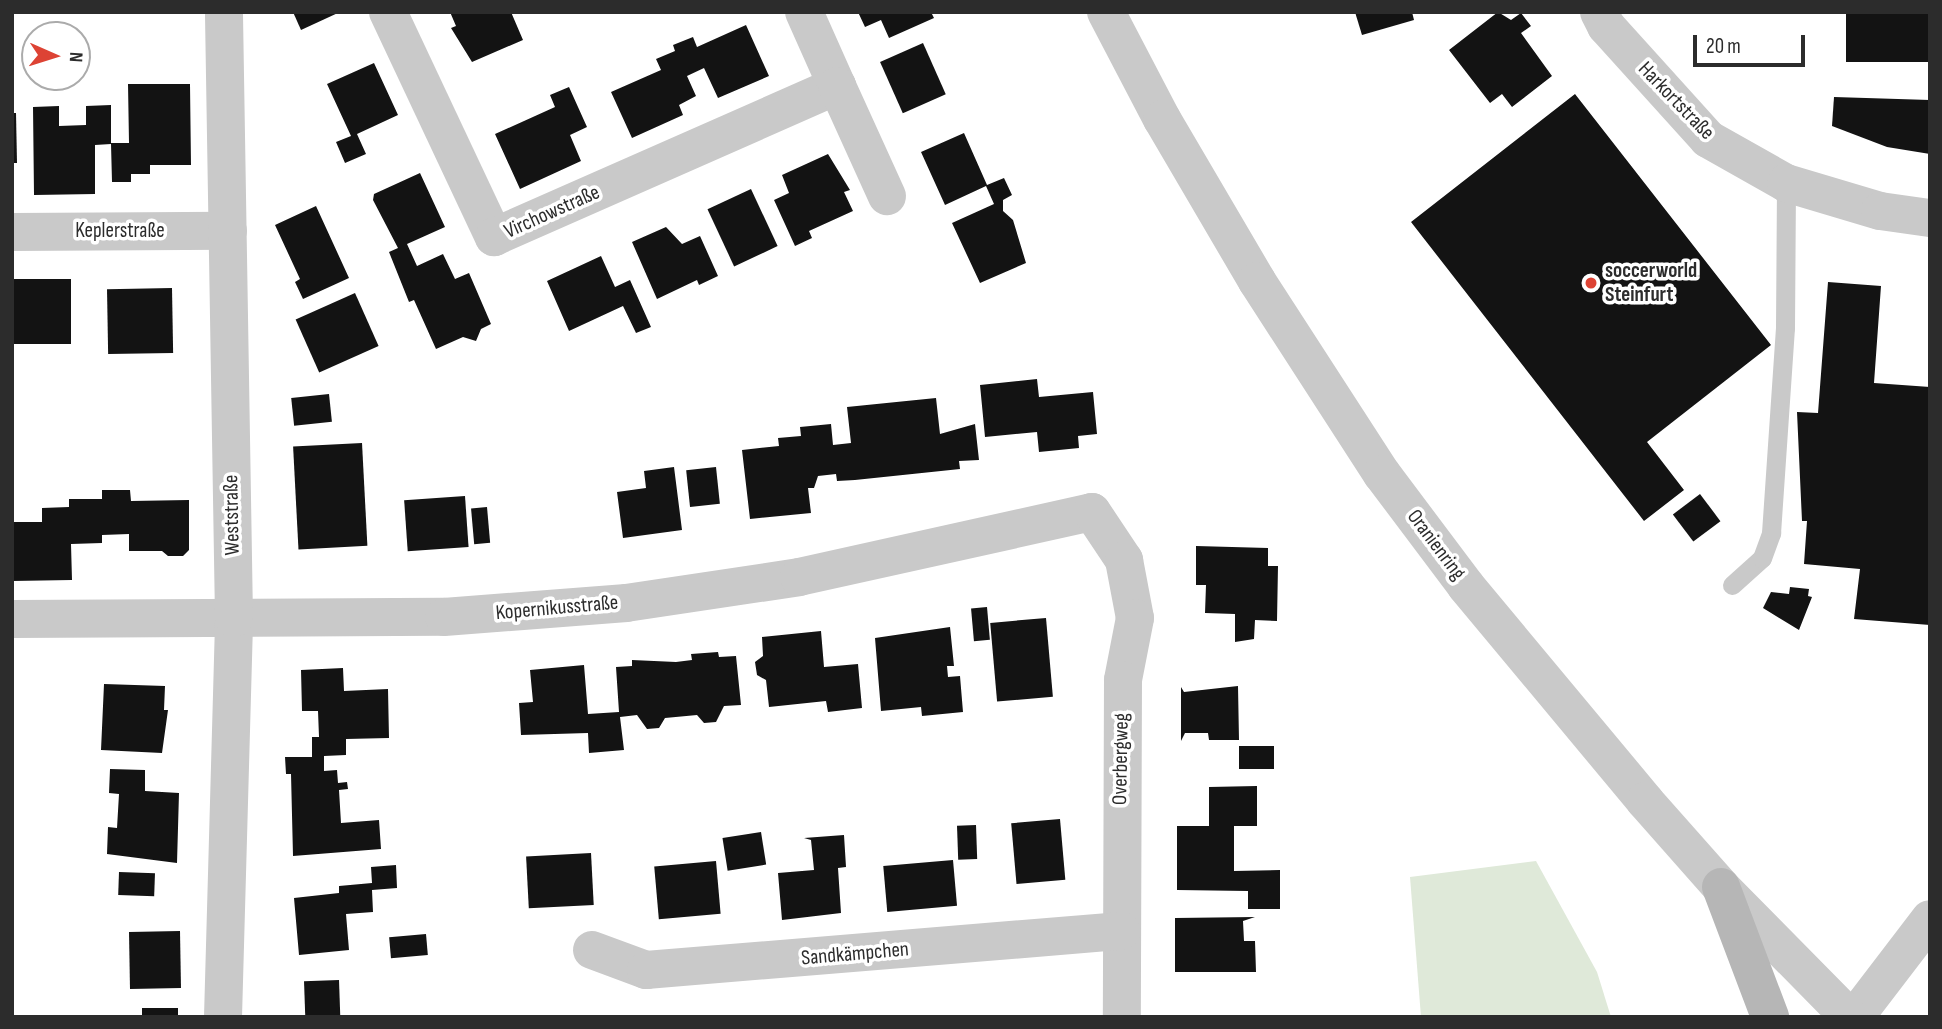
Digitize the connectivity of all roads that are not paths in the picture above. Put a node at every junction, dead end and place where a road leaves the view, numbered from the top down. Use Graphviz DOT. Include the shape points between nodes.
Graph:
graph roads {
  1 [pos="224,12"];
  2 [pos="388,12"];
  3 [pos="804,12"];
  4 [pos="1106,12"];
  5 [pos="1599,12"];
  6 [pos="837,86"];
  7 [pos="1786,183"];
  8 [pos="887,196"];
  9 [pos="1930,218"];
  10 [pos="228,231"];
  11 [pos="12,232"];
  12 [pos="1092,512"];
  13 [pos="1731,585"];
  14 [pos="234,618"];
  15 [pos="12,619"];
  16 [pos="1721,887"];
  17 [pos="1930,919"];
  18 [pos="1121,931"];
  19 [pos="592,950"];
  20 [pos="223,1017"];
  21 [pos="1122,1017"];
  22 [pos="1770,1017"];
  23 [pos="1849,1017"];
  24 [pos="1855,1017"];
  1 -- 10 [label="street, Weststraße"];
  2 -- 6 [label="street, Virchowstraße" via="494,237"];
  3 -- 6 [label="street"];
  4 -- 16 [label="street, Oranienring" via="1162,119 1257,281 1382,474 1539,675"];
  5 -- 7 [label="street, Harkortstraße" via="1606,26 1708,139"];
  6 -- 8 [label="street"];
  7 -- 9 [label="street, Harkortstraße" via="1880,211"];
  7 -- 13 [label="lane" via="1785,328 1771,533 1762,558"];
  10 -- 11 [label="street, Keplerstraße"];
  10 -- 14 [label="street, Weststraße"];
  12 -- 14 [label="street, Kopernikusstraße" via="799,577 626,603 444,617"];
  12 -- 18 [label="street, Overbergweg" via="1124,560 1135,618 1123,680"];
  14 -- 15 [label="street, Kopernikusstraße"];
  14 -- 20 [label="street, Weststraße"];
  16 -- 22 [label="main road"];
  16 -- 23 [label="street, Oranienring"];
  17 -- 24 [label="street"];
  18 -- 19 [label="street, Sandkämpchen" via="646,970"];
  18 -- 21 [label="street, Overbergweg"];
}
